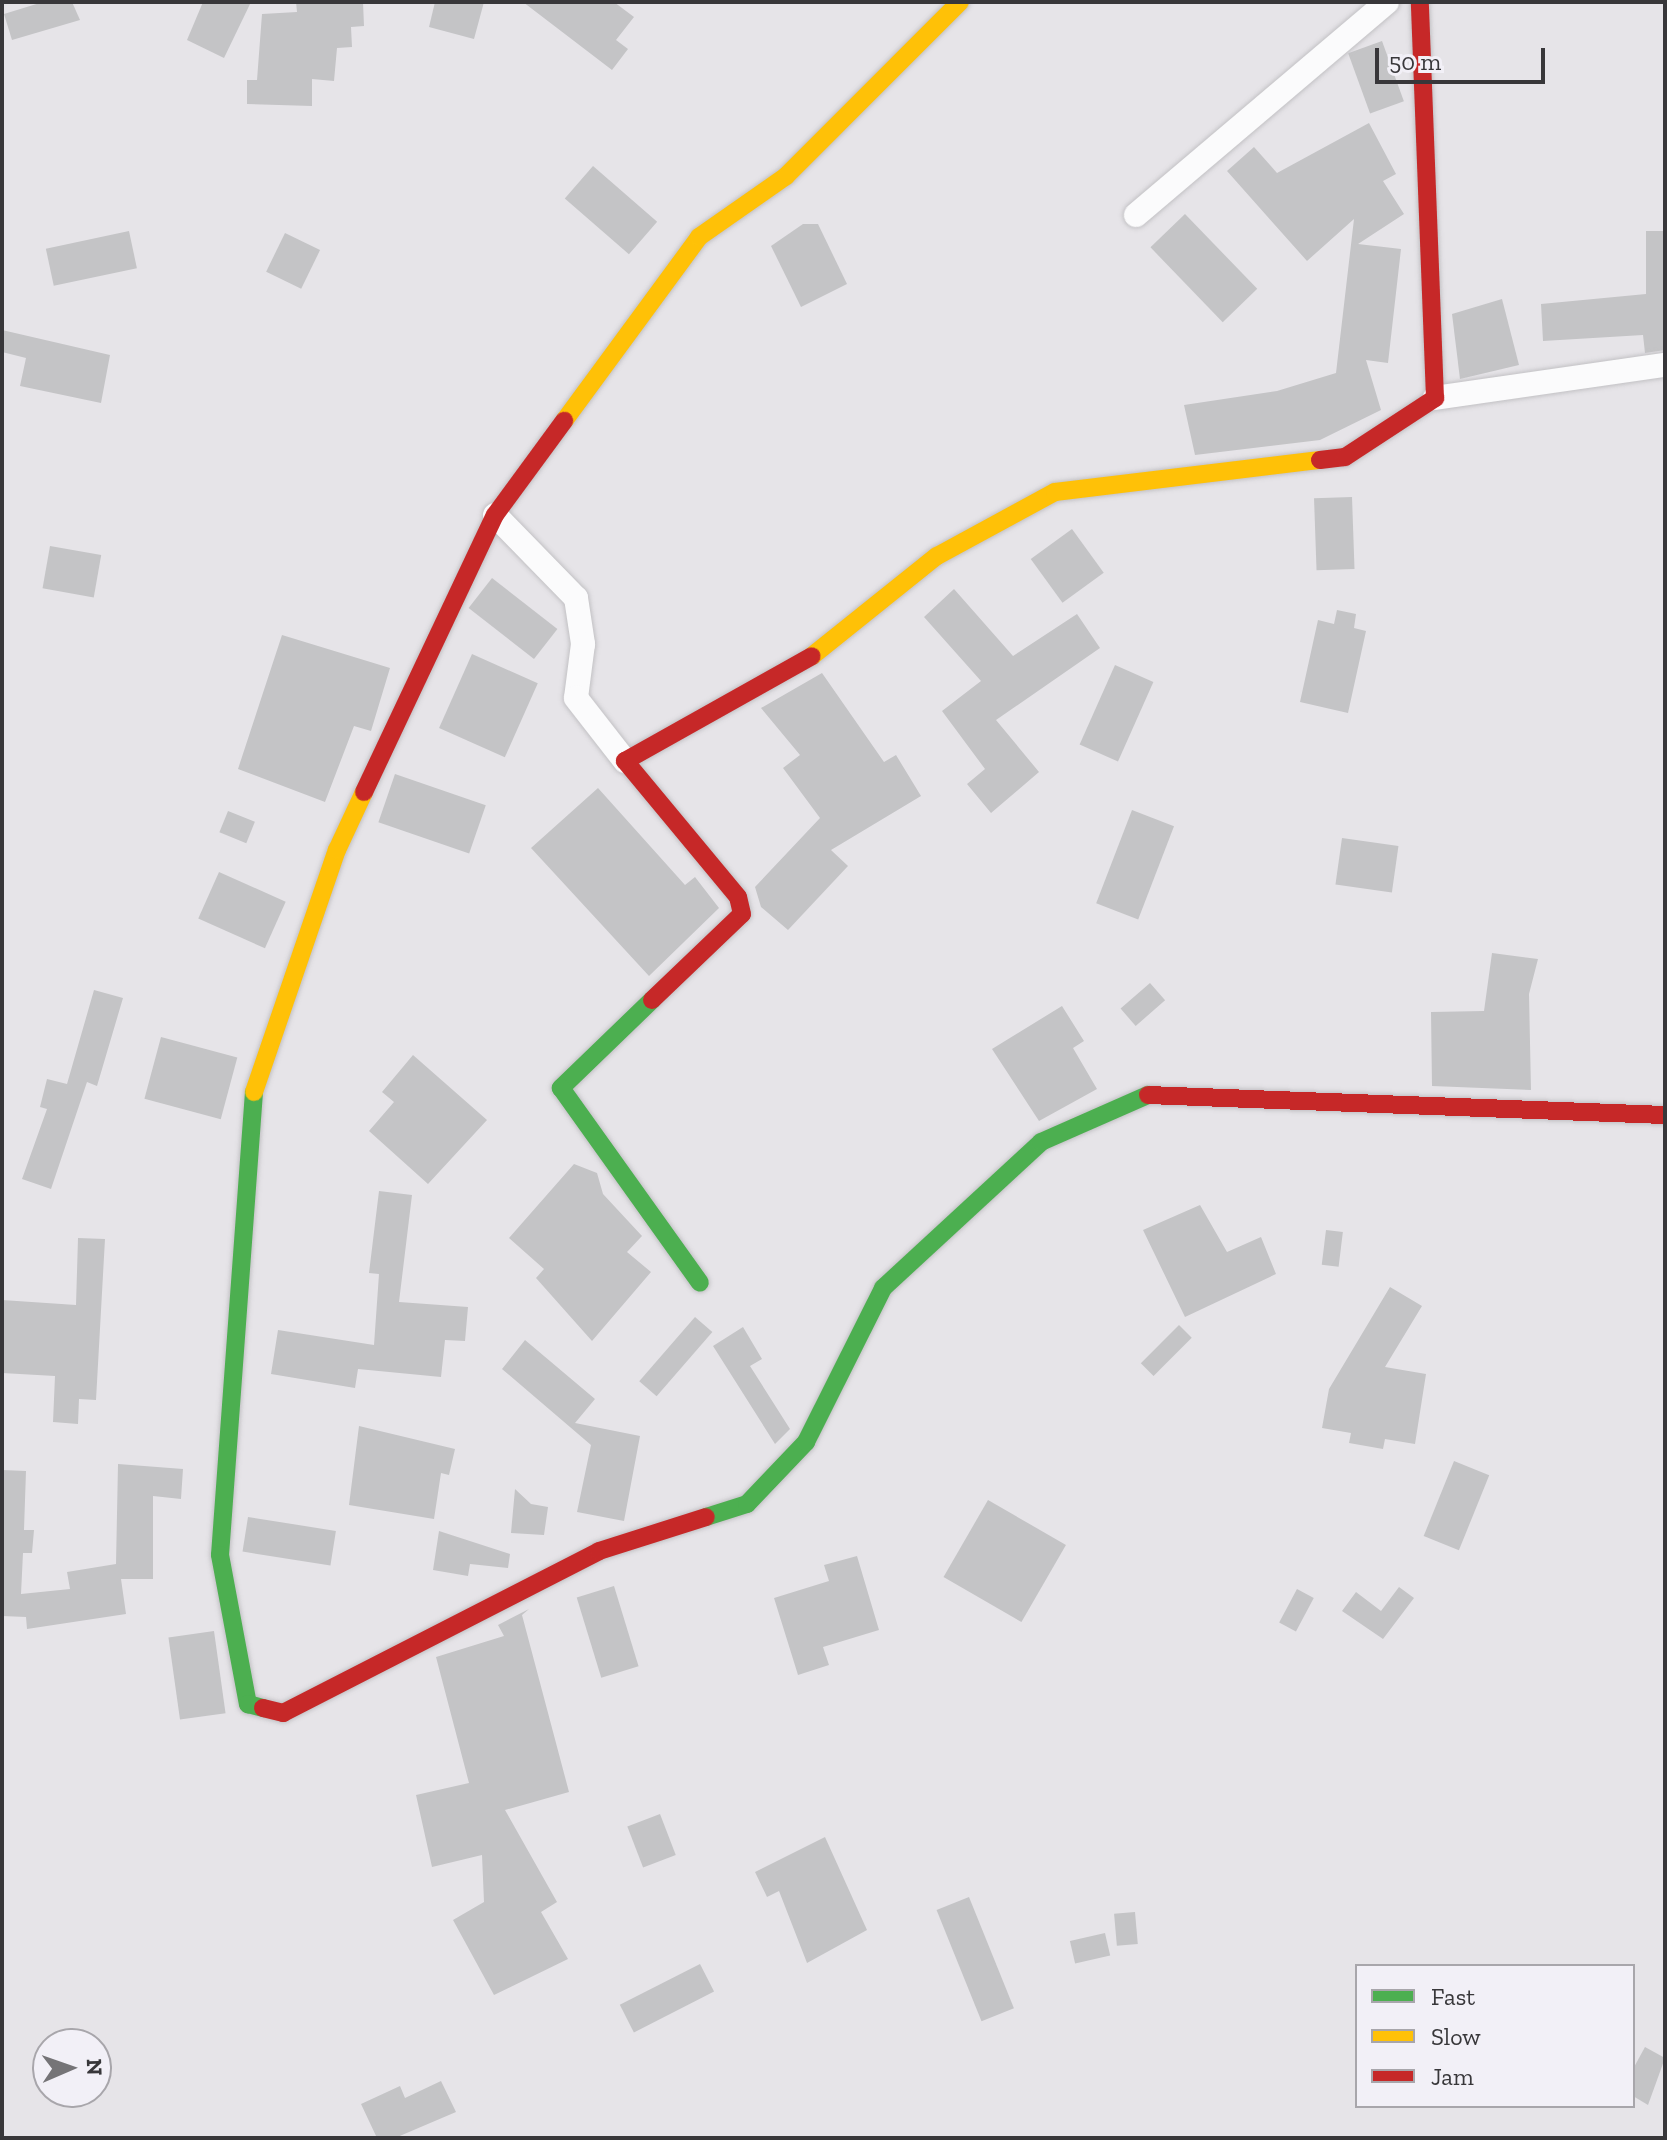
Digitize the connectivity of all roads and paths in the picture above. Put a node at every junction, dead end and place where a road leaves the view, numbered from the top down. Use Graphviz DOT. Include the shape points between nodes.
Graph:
graph roads {
  1 [pos="960,2"];
  2 [pos="1387,2"];
  3 [pos="1420,2"];
  4 [pos="1136,215"];
  5 [pos="1665,365"];
  6 [pos="1435,398"];
  7 [pos="495,515"];
  8 [pos="625,761"];
  9 [pos="1665,1115"];
  10 [pos="700,1283"];
  1 -- 7 [label="street" via="786,176 699,237"];
  2 -- 4 [label="street"];
  3 -- 6 [label="street"];
  5 -- 6 [label="street"];
  6 -- 8 [label="street" via="1345,457 1055,492 937,556 819,652"];
  7 -- 8 [label="street" via="576,598 583,644 576,698"];
  7 -- 9 [label="street" via="337,850 255,1082 220,1555 248,1704 264,1713 283,1713 599,1551 747,1504 806,1442 883,1288 1041,1142 1138,1095"];
  8 -- 10 [label="street" via="738,897 742,914 561,1088"];
}
